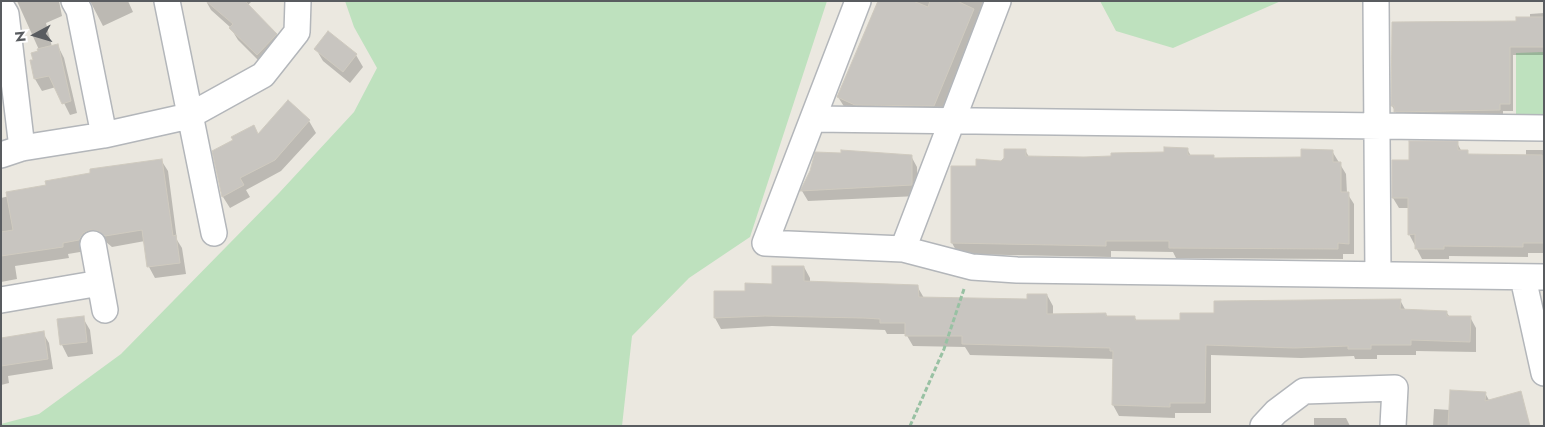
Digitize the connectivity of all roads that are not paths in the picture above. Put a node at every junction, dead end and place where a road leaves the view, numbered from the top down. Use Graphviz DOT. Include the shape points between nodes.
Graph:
graph roads {
  1 [pos="74,1"];
  2 [pos="167,1"];
  3 [pos="298,1"];
  4 [pos="858,1"];
  5 [pos="998,1"];
  6 [pos="1376,1"];
  7 [pos="1,6"];
  8 [pos="189,116"];
  9 [pos="813,119"];
  10 [pos="954,121"];
  11 [pos="1378,127"];
  12 [pos="1544,128"];
  13 [pos="104,135"];
  14 [pos="12,152"];
  15 [pos="214,233"];
  16 [pos="93,244"];
  17 [pos="903,249"];
  18 [pos="1378,275"];
  19 [pos="1533,277"];
  20 [pos="100,283"];
  21 [pos="1,300"];
  22 [pos="105,310"];
  23 [pos="1544,373"];
  24 [pos="1263,426"];
  25 [pos="1393,426"];
  1 -- 13 [label="street" via="79,10"];
  2 -- 8 [label="street"];
  3 -- 8 [label="street" via="297,32 263,75"];
  4 -- 9 [label="street"];
  5 -- 10 [label="street"];
  6 -- 11 [label="street"];
  7 -- 14 [label="street" via="6,14"];
  8 -- 13 [label="street"];
  8 -- 15 [label="street"];
  9 -- 10 [label="street"];
  9 -- 17 [label="street" via="765,243"];
  10 -- 11 [label="street"];
  10 -- 17 [label="street"];
  11 -- 12 [label="street"];
  11 -- 18 [label="street"];
  13 -- 14 [label="street"];
  16 -- 20 [label="street"];
  17 -- 18 [label="street" via="972,267 1017,270"];
  18 -- 19 [label="street"];
  19 -- 23 [label="street"];
  20 -- 21 [label="street"];
  20 -- 22 [label="street"];
  24 -- 25 [label="street" via="1304,391 1395,388"];
}
